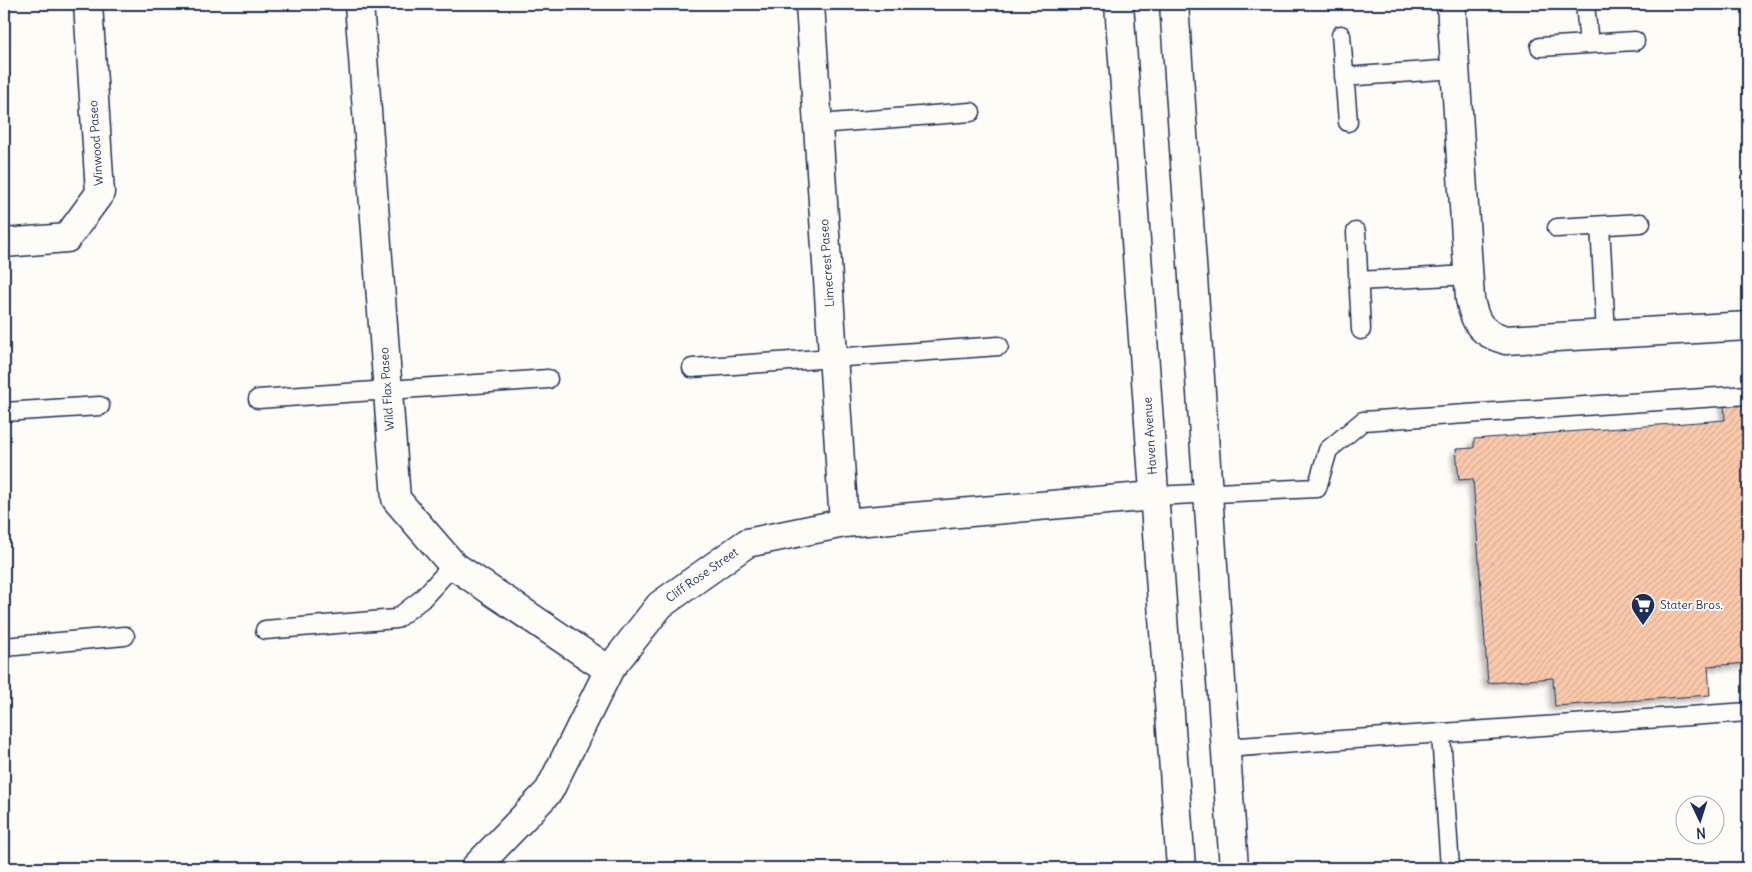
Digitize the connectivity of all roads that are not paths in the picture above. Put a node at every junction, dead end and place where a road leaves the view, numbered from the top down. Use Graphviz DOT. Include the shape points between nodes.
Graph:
graph roads {
  1 [pos="88,4"];
  2 [pos="359,4"];
  3 [pos="810,4"];
  4 [pos="1119,4"];
  5 [pos="1174,4"];
  6 [pos="1450,4"];
  7 [pos="1586,4"];
  8 [pos="1342,35"];
  9 [pos="1635,41"];
  10 [pos="1588,44"];
  11 [pos="1540,47"];
  12 [pos="1455,69"];
  13 [pos="1344,77"];
  14 [pos="971,112"];
  15 [pos="1348,122"];
  16 [pos="818,124"];
  17 [pos="1641,223"];
  18 [pos="1600,226"];
  19 [pos="1557,228"];
  20 [pos="1356,232"];
  21 [pos="4,243"];
  22 [pos="1469,275"];
  23 [pos="1358,281"];
  24 [pos="1748,326"];
  25 [pos="1361,330"];
  26 [pos="1606,334"];
  27 [pos="999,346"];
  28 [pos="833,356"];
  29 [pos="692,368"];
  30 [pos="548,379"];
  31 [pos="386,389"];
  32 [pos="1748,395"];
  33 [pos="258,398"];
  34 [pos="100,406"];
  35 [pos="4,412"];
  36 [pos="1207,493"];
  37 [pos="1154,496"];
  38 [pos="844,523"];
  39 [pos="453,565"];
  40 [pos="265,630"];
  41 [pos="125,636"];
  42 [pos="4,647"];
  43 [pos="609,670"];
  44 [pos="1748,712"];
  45 [pos="1441,735"];
  46 [pos="1225,748"];
  47 [pos="475,868"];
  48 [pos="1181,868"];
  49 [pos="1234,868"];
  50 [pos="1450,868"];
  1 -- 21 [label="street, Winwood Paseo" via="100,193 67,238"];
  2 -- 31 [label="street, Wild Flax Paseo"];
  3 -- 16 [label="street, Limecrest Paseo"];
  4 -- 37 [label="street, Haven Avenue"];
  5 -- 36 [label="street"];
  6 -- 12 [label="street"];
  7 -- 10 [label="lane"];
  8 -- 13 [label="lane"];
  9 -- 10 [label="lane"];
  10 -- 11 [label="lane"];
  12 -- 13 [label="lane"];
  12 -- 22 [label="street"];
  13 -- 15 [label="lane"];
  14 -- 16 [label="lane"];
  16 -- 28 [label="street, Limecrest Paseo"];
  17 -- 18 [label="lane"];
  18 -- 19 [label="lane"];
  18 -- 26 [label="lane"];
  20 -- 23 [label="lane"];
  22 -- 23 [label="lane"];
  22 -- 26 [label="street" via="1472,311 1478,323 1495,337 1506,340"];
  23 -- 25 [label="lane"];
  24 -- 26 [label="street"];
  27 -- 28 [label="lane"];
  28 -- 29 [label="lane"];
  28 -- 38 [label="street, Limecrest Paseo"];
  30 -- 31 [label="lane"];
  31 -- 33 [label="lane"];
  31 -- 39 [label="street, Wild Flax Paseo" via="396,499"];
  32 -- 36 [label="lane" via="1363,421 1328,450 1318,488"];
  34 -- 35 [label="lane"];
  36 -- 37 [label="lane"];
  36 -- 46 [label="street"];
  37 -- 38 [label="street, Cliff Rose Street"];
  37 -- 48 [label="street, Haven Avenue"];
  38 -- 43 [label="street, Cliff Rose Street" via="747,543 660,605"];
  39 -- 40 [label="lane" via="422,599 396,619"];
  39 -- 43 [label="street, Wild Flax Paseo"];
  41 -- 42 [label="lane"];
  43 -- 47 [label="street, Cliff Rose Street" via="549,791"];
  44 -- 45 [label="lane"];
  45 -- 46 [label="lane"];
  45 -- 50 [label="lane"];
  46 -- 49 [label="street"];
}
